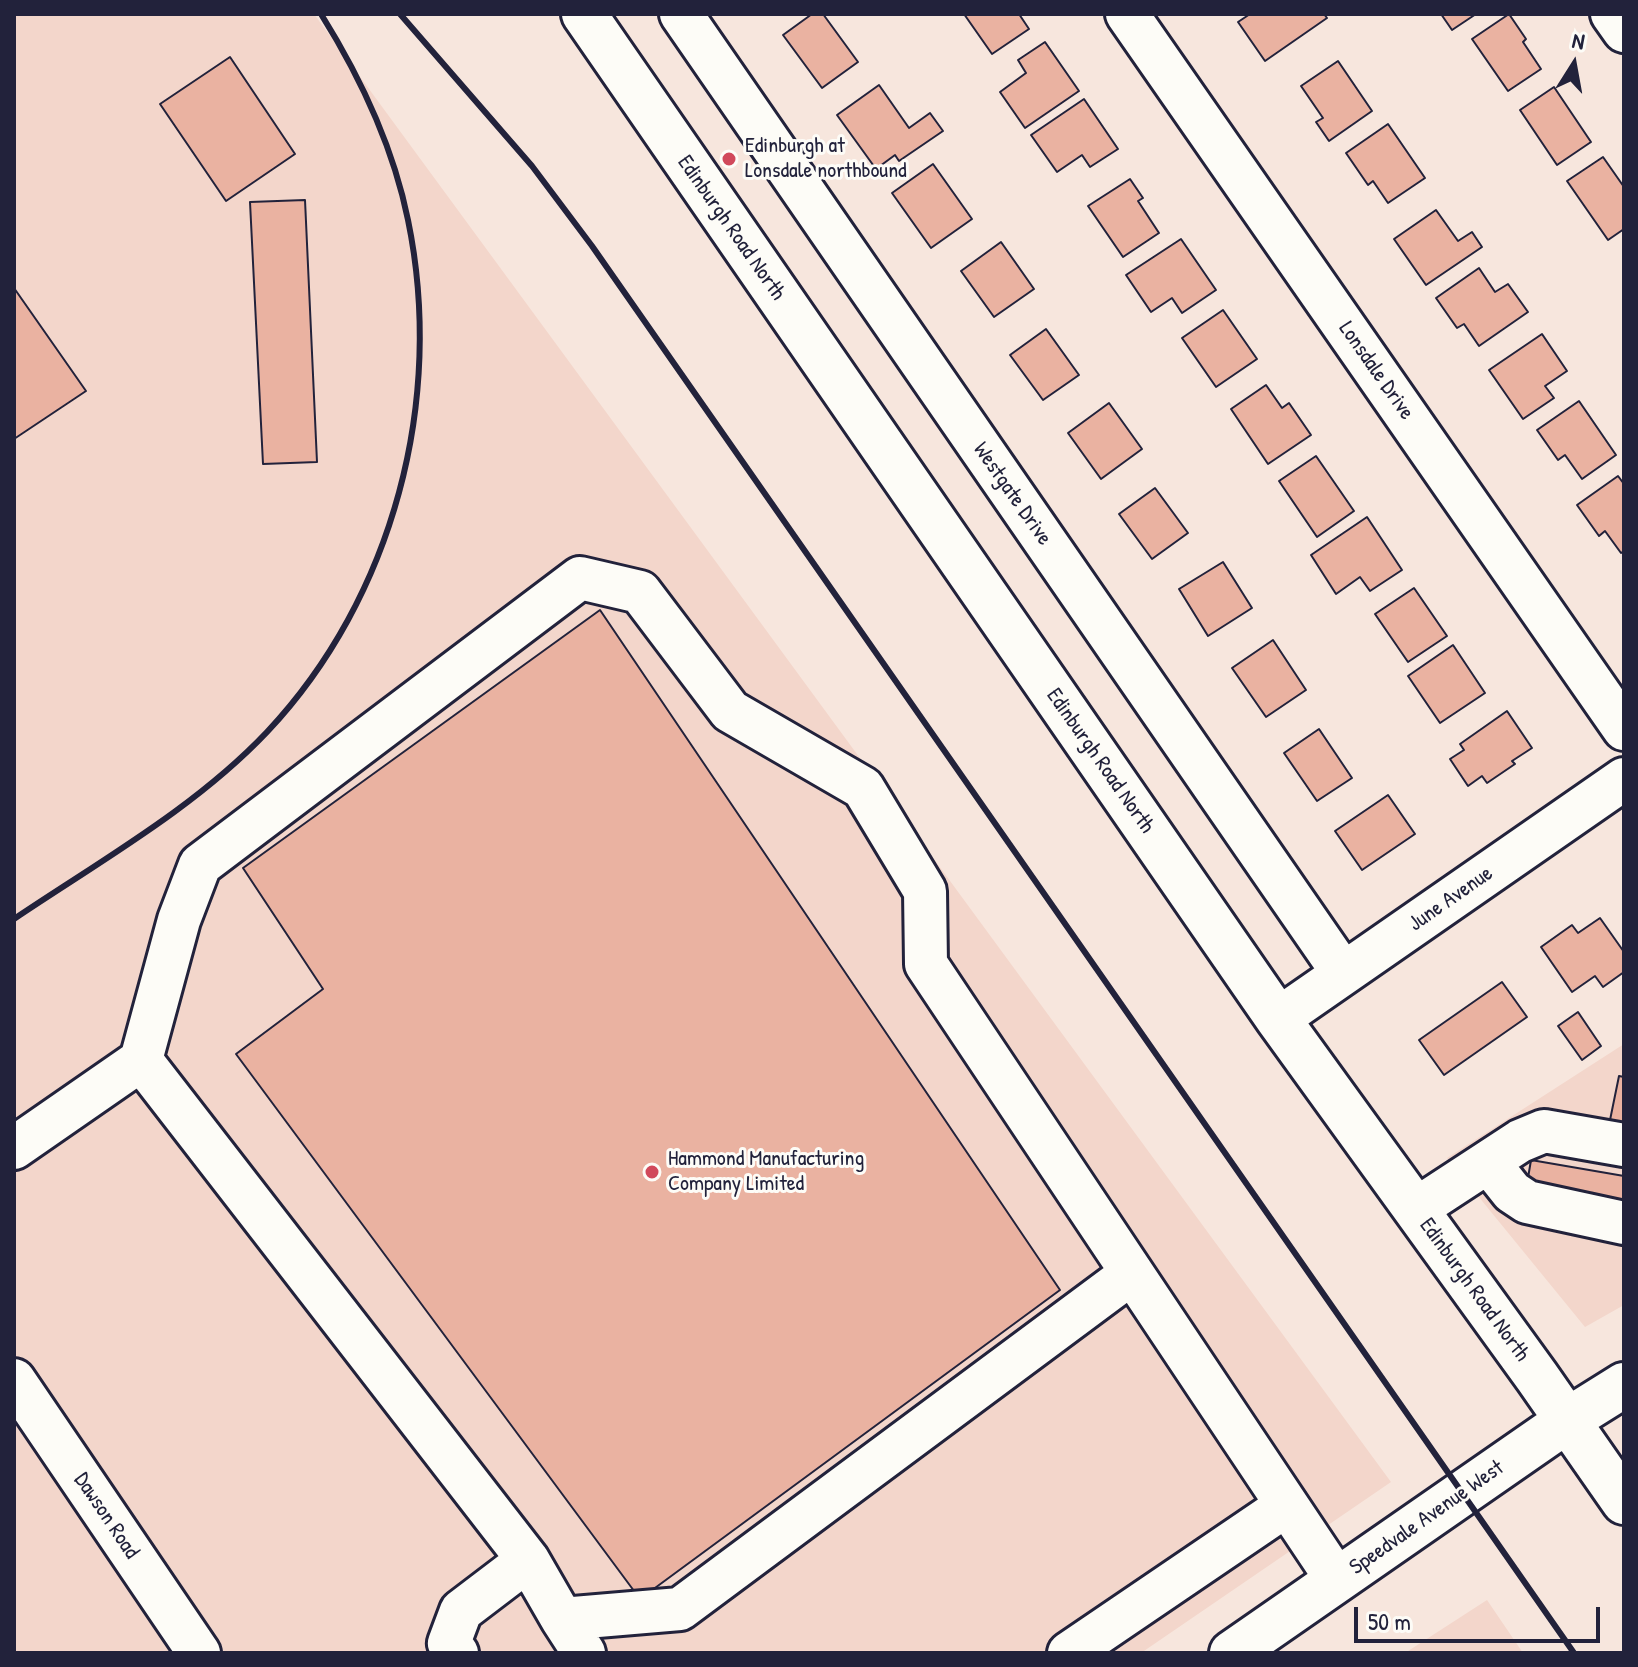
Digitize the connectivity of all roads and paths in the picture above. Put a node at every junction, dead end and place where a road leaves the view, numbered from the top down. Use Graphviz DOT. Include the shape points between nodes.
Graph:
graph roads {
  1 [pos="584,14"];
  2 [pos="681,14"];
  3 [pos="1127,14"];
  4 [pos="1612,14"];
  5 [pos="1624,31"];
  6 [pos="1624,729"];
  7 [pos="1624,779"];
  8 [pos="1343,973"];
  9 [pos="1278,1019"];
  10 [pos="141,1060"];
  11 [pos="1624,1145"];
  12 [pos="14,1148"];
  13 [pos="1489,1163"];
  14 [pos="1416,1209"];
  15 [pos="1624,1223"];
  16 [pos="1132,1273"];
  17 [pos="14,1380"];
  18 [pos="1624,1385"];
  19 [pos="1568,1420"];
  20 [pos="1624,1502"];
  21 [pos="1287,1505"];
  22 [pos="528,1560"];
  23 [pos="1337,1580"];
  24 [pos="573,1636"];
  25 [pos="199,1653"];
  26 [pos="457,1653"];
  27 [pos="1069,1653"];
  28 [pos="1232,1653"];
  1 -- 9 [label="main road, Edinburgh Road North"];
  2 -- 8 [label="street, Westgate Drive"];
  3 -- 6 [label="street, Lonsdale Drive"];
  4 -- 5 [label="street"];
  7 -- 8 [label="street, June Avenue"];
  8 -- 9 [label="street, June Avenue"];
  9 -- 14 [label="main road, Edinburgh Road North"];
  10 -- 12 [label="street"];
  10 -- 16 [label="street" via="179,920 200,865 580,578 640,592 730,711 863,788 925,891 926,964"];
  10 -- 22 [label="street"];
  11 -- 13 [label="street" via="1544,1131"];
  13 -- 14 [label="street"];
  13 -- 15 [label="street" via="1527,1202"];
  14 -- 19 [label="main road, Edinburgh Road North"];
  16 -- 21 [label="street"];
  16 -- 24 [label="street" via="680,1609"];
  17 -- 25 [label="street, Dawson Road"];
  18 -- 19 [label="main road, Speedvale Avenue West"];
  19 -- 20 [label="main road, Edinburgh Road North"];
  19 -- 23 [label="main road, Speedvale Avenue West"];
  21 -- 23 [label="street"];
  21 -- 27 [label="street"];
  22 -- 24 [label="street"];
  22 -- 26 [label="street" via="461,1611 449,1643"];
  23 -- 28 [label="main road, Speedvale Avenue West"];
}
